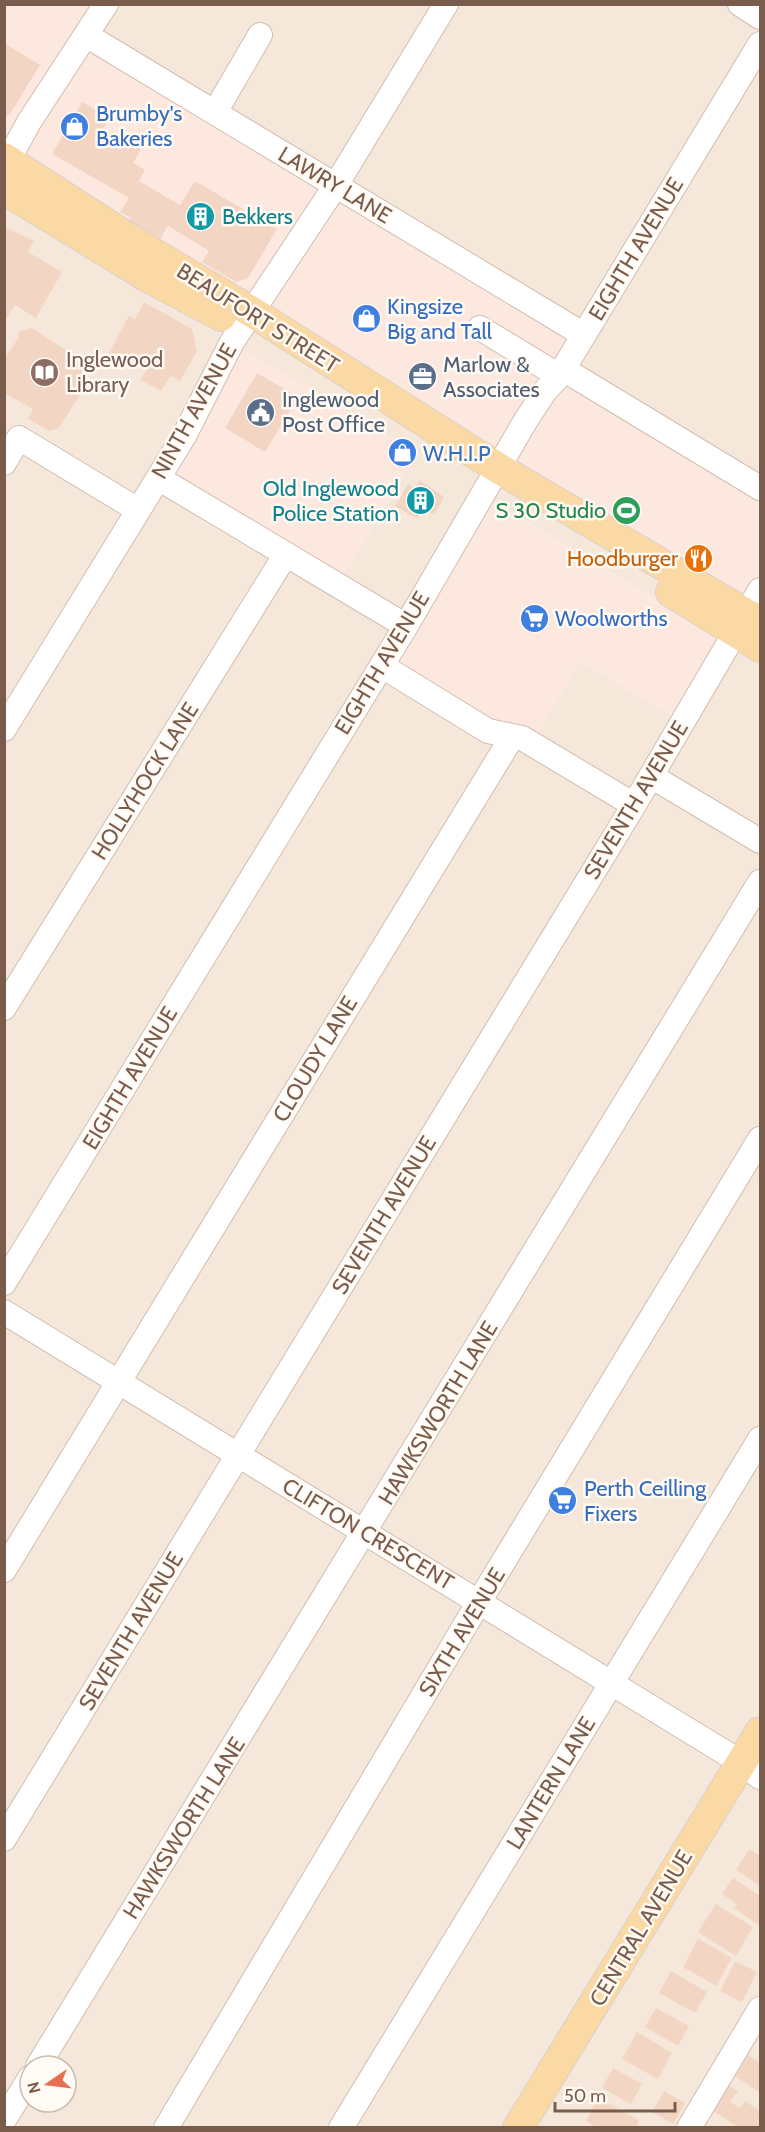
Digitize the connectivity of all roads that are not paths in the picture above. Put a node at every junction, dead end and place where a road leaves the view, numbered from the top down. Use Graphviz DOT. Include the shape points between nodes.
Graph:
graph roads {
  1 [pos="106,4"];
  2 [pos="446,4"];
  3 [pos="740,4"];
  4 [pos="760,17"];
  5 [pos="86,35"];
  6 [pos="260,35"];
  7 [pos="760,44"];
  8 [pos="215,112"];
  9 [pos="6,169"];
  10 [pos="336,186"];
  11 [pos="246,320"];
  12 [pos="480,328"];
  13 [pos="584,335"];
  14 [pos="561,372"];
  15 [pos="4,463"];
  16 [pos="494,475"];
  17 [pos="158,478"];
  18 [pos="760,488"];
  19 [pos="138,510"];
  20 [pos="286,555"];
  21 [pos="753,621"];
  22 [pos="406,626"];
  23 [pos="382,666"];
  24 [pos="4,729"];
  25 [pos="512,737"];
  26 [pos="651,777"];
  27 [pos="634,805"];
  28 [pos="760,841"];
  29 [pos="760,882"];
  30 [pos="4,1008"];
  31 [pos="760,1139"];
  32 [pos="4,1283"];
  33 [pos="4,1312"];
  34 [pos="119,1382"];
  35 [pos="760,1440"];
  36 [pos="238,1455"];
  37 [pos="365,1532"];
  38 [pos="4,1570"];
  39 [pos="479,1602"];
  40 [pos="612,1683"];
  41 [pos="760,1732"];
  42 [pos="751,1770"];
  43 [pos="4,1839"];
  44 [pos="760,2009"];
  45 [pos="45,2054"];
  46 [pos="18,2097"];
  47 [pos="4,2120"];
  48 [pos="165,2127"];
  49 [pos="341,2127"];
  50 [pos="519,2127"];
  51 [pos="689,2127"];
  1 -- 5 [label="street"];
  2 -- 10 [label="street, NINTH AVENUE"];
  3 -- 4 [label="street"];
  5 -- 8 [label="street, LAWRY LANE"];
  5 -- 9 [label="street" via="29,122"];
  6 -- 8 [label="street"];
  7 -- 13 [label="street, EIGHTH AVENUE"];
  8 -- 10 [label="street, LAWRY LANE"];
  9 -- 11 [label="main road, BEAUFORT STREET" via="140,245"];
  10 -- 11 [label="street, NINTH AVENUE"];
  10 -- 13 [label="street, LAWRY LANE"];
  11 -- 16 [label="main road, BEAUFORT STREET"];
  11 -- 17 [label="street, NINTH AVENUE"];
  12 -- 14 [label="street"];
  13 -- 14 [label="street, EIGHTH AVENUE"];
  14 -- 16 [label="street, EIGHTH AVENUE" via="545,391"];
  14 -- 18 [label="street"];
  15 -- 19 [label="street" via="19,438"];
  16 -- 21 [label="main road, BEAUFORT STREET"];
  16 -- 22 [label="street, EIGHTH AVENUE"];
  17 -- 19 [label="street, NINTH AVENUE"];
  17 -- 20 [label="street"];
  19 -- 24 [label="street, NINTH AVENUE"];
  20 -- 22 [label="street"];
  20 -- 30 [label="street, HOLLYHOCK LANE"];
  21 -- 26 [label="street, SEVENTH AVENUE"];
  22 -- 23 [label="street, EIGHTH AVENUE"];
  23 -- 25 [label="street" via="488,731"];
  23 -- 32 [label="street, EIGHTH AVENUE"];
  25 -- 27 [label="street" via="522,738"];
  25 -- 34 [label="street, CLOUDY LANE"];
  26 -- 27 [label="street, SEVENTH AVENUE"];
  26 -- 28 [label="street"];
  27 -- 36 [label="street, SEVENTH AVENUE"];
  29 -- 37 [label="street, HAWKSWORTH LANE"];
  31 -- 39 [label="street, SIXTH AVENUE"];
  33 -- 34 [label="street, CLIFTON CRESCENT"];
  34 -- 36 [label="street, CLIFTON CRESCENT"];
  34 -- 38 [label="street, CLOUDY LANE"];
  35 -- 40 [label="street, LANTERN LANE"];
  36 -- 37 [label="street, CLIFTON CRESCENT"];
  36 -- 43 [label="street, SEVENTH AVENUE"];
  37 -- 39 [label="street, CLIFTON CRESCENT"];
  37 -- 45 [label="street, HAWKSWORTH LANE"];
  39 -- 40 [label="street, CLIFTON CRESCENT"];
  39 -- 48 [label="street, SIXTH AVENUE"];
  40 -- 42 [label="street, CLIFTON CRESCENT"];
  40 -- 49 [label="street, LANTERN LANE"];
  41 -- 42 [label="main road, CENTRAL AVENUE"];
  42 -- 50 [label="main road, CENTRAL AVENUE"];
  44 -- 51 [label="street"];
  46 -- 47 [label="street"];
}
